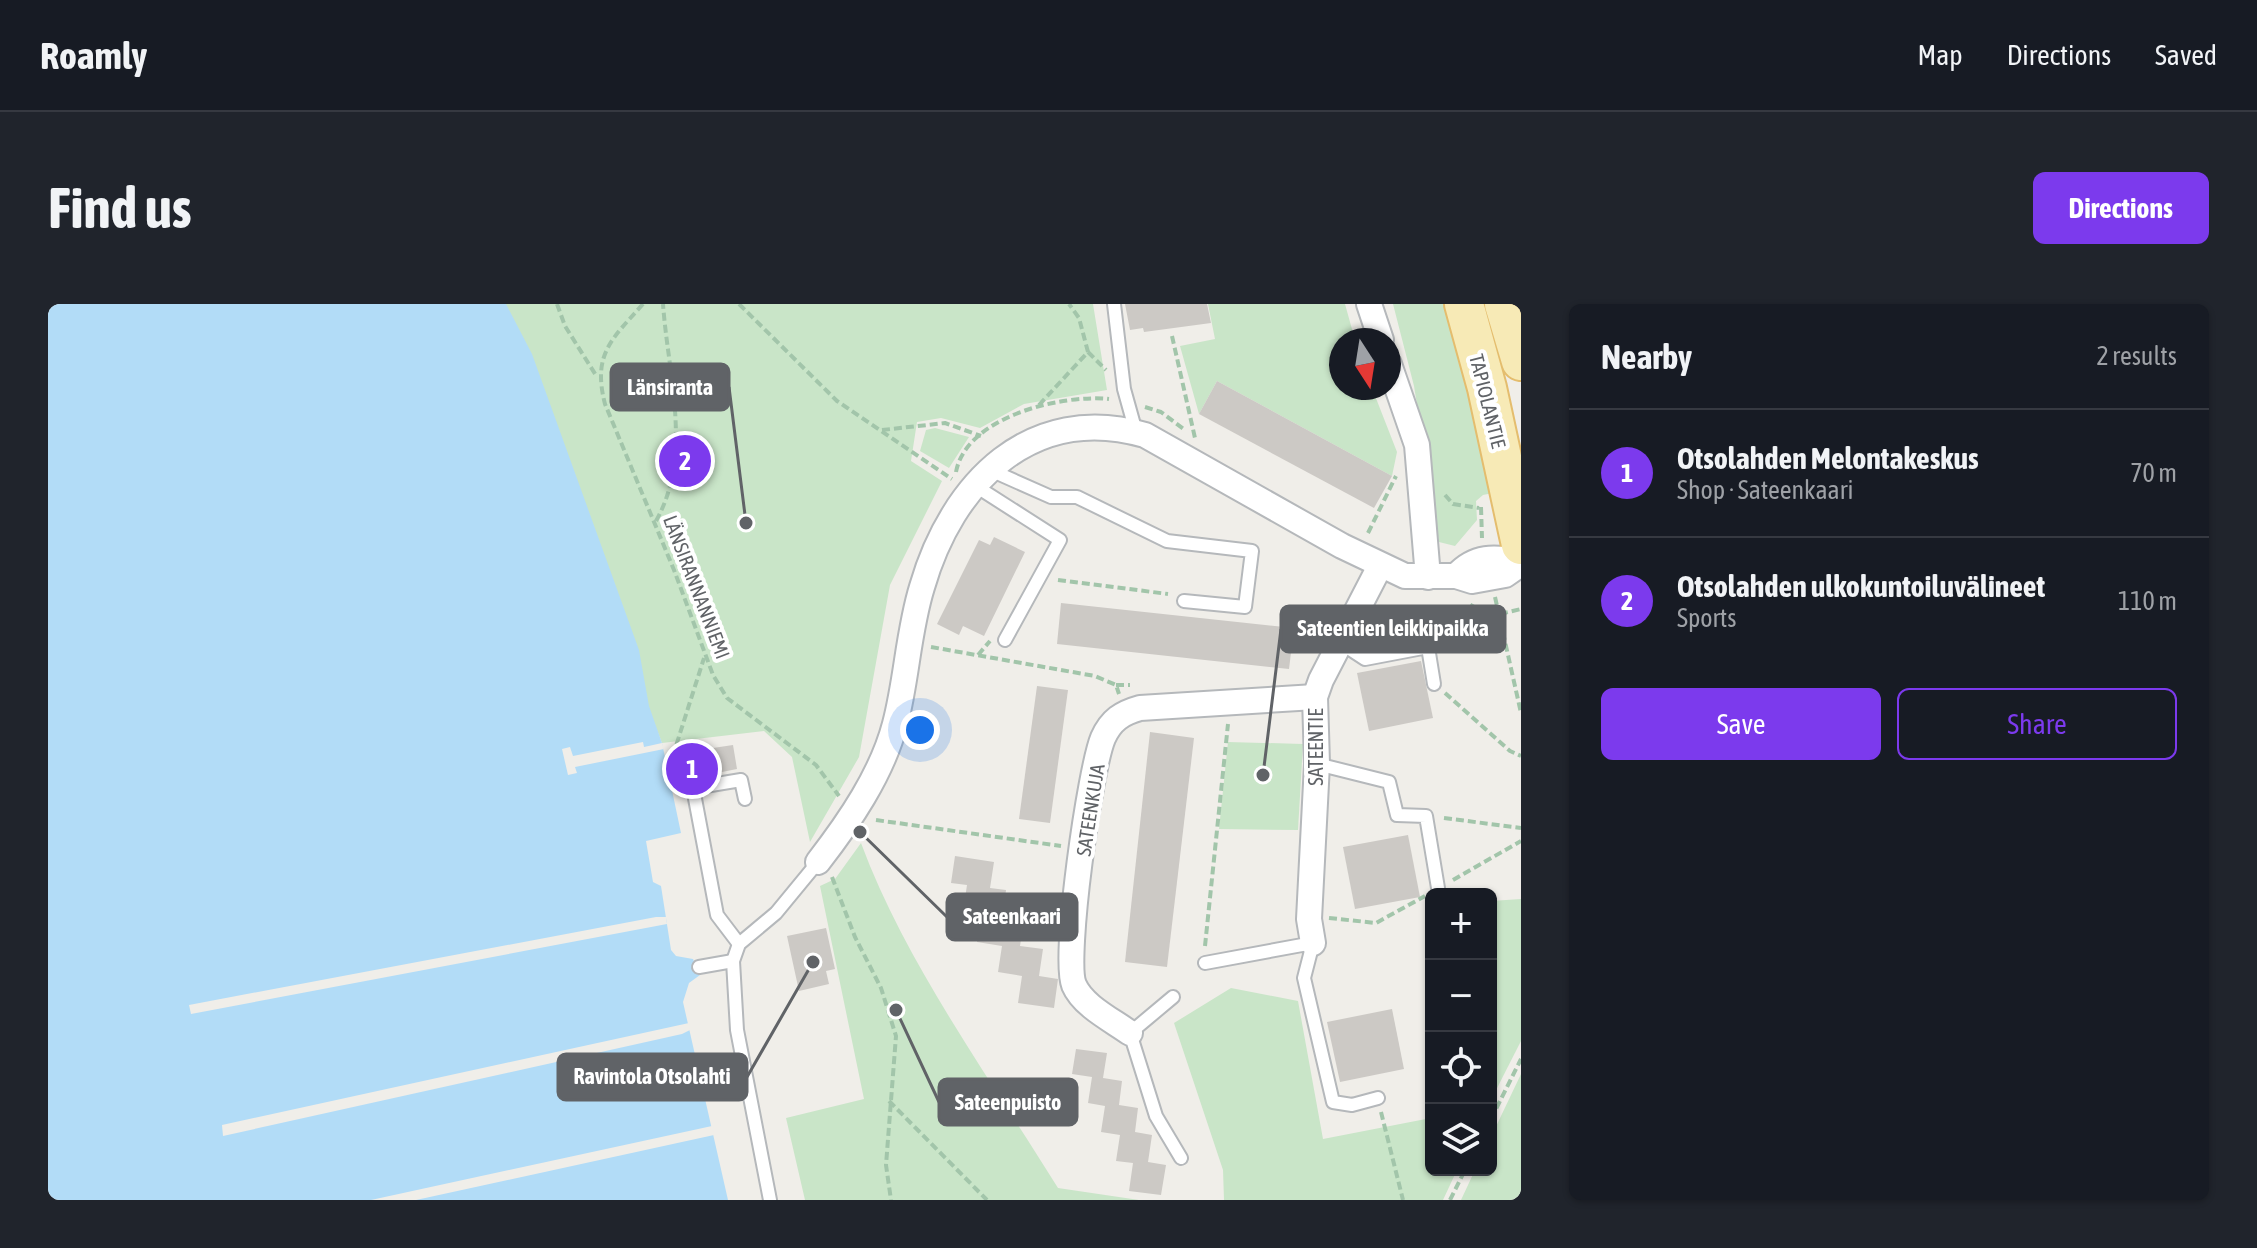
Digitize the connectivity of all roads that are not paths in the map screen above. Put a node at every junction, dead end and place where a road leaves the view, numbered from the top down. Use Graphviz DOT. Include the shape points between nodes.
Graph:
graph roads {
  1 [pos="1114,304"];
  2 [pos="1369,304"];
  3 [pos="1464,304"];
  4 [pos="1504,304"];
  5 [pos="1377,328"];
  6 [pos="1521,361"];
  7 [pos="1401,399"];
  8 [pos="1136,432"];
  9 [pos="972,478"];
  10 [pos="1521,545"];
  11 [pos="1521,562"];
  12 [pos="1380,566"];
  13 [pos="1428,577"];
  14 [pos="1184,601"];
  15 [pos="1005,640"];
  16 [pos="1339,642"];
  17 [pos="1434,684"];
  18 [pos="1315,697"];
  19 [pos="1317,764"];
  20 [pos="745,799"];
  21 [pos="824,867"];
  22 [pos="1438,888"];
  23 [pos="1311,931"];
  24 [pos="739,944"];
  25 [pos="733,961"];
  26 [pos="1205,963"];
  27 [pos="699,967"];
  28 [pos="1173,997"];
  29 [pos="1130,1033"];
  30 [pos="1378,1098"];
  31 [pos="1181,1158"];
  32 [pos="770,1200"];
  1 -- 8 [label="lane" via="1124,389"];
  2 -- 5 [label="street"];
  3 -- 10 [label="main road, TAPIOLANTIE"];
  4 -- 6 [label="main road, TAPIOLANTIE"];
  7 -- 13 [label="street" via="1417,445"];
  8 -- 9 [label="street" via="1114,427 1062,430 1031,440"];
  8 -- 12 [label="street"];
  9 -- 14 [label="lane" via="1051,497 1077,497 1167,541 1252,551 1245,607"];
  9 -- 15 [label="lane" via="1060,540"];
  9 -- 21 [label="street" via="922,583 895,725"];
  11 -- 13 [label="street" via="1495,557 1468,562 1456,576"];
  12 -- 13 [label="street" via="1405,576"];
  12 -- 16 [label="street, SATEENTIE"];
  16 -- 17 [label="lane" via="1365,659 1428,647"];
  16 -- 18 [label="street, SATEENTIE"];
  18 -- 19 [label="street, SATEENTIE"];
  18 -- 29 [label="street, SATEENKUJA" via="1126,712 1103,738 1090,781 1071,975 1080,995"];
  19 -- 22 [label="lane" via="1389,782 1397,815 1426,816"];
  19 -- 23 [label="street, SATEENTIE"];
  20 -- 24 [label="lane" via="741,780 693,788 717,915"];
  21 -- 24 [label="lane"];
  23 -- 26 [label="lane"];
  23 -- 30 [label="lane" via="1304,978 1333,1102 1352,1105"];
  24 -- 25 [label="lane"];
  25 -- 27 [label="lane"];
  25 -- 32 [label="lane" via="737,1030"];
  28 -- 29 [label="lane"];
  29 -- 31 [label="lane" via="1156,1116"];
}
